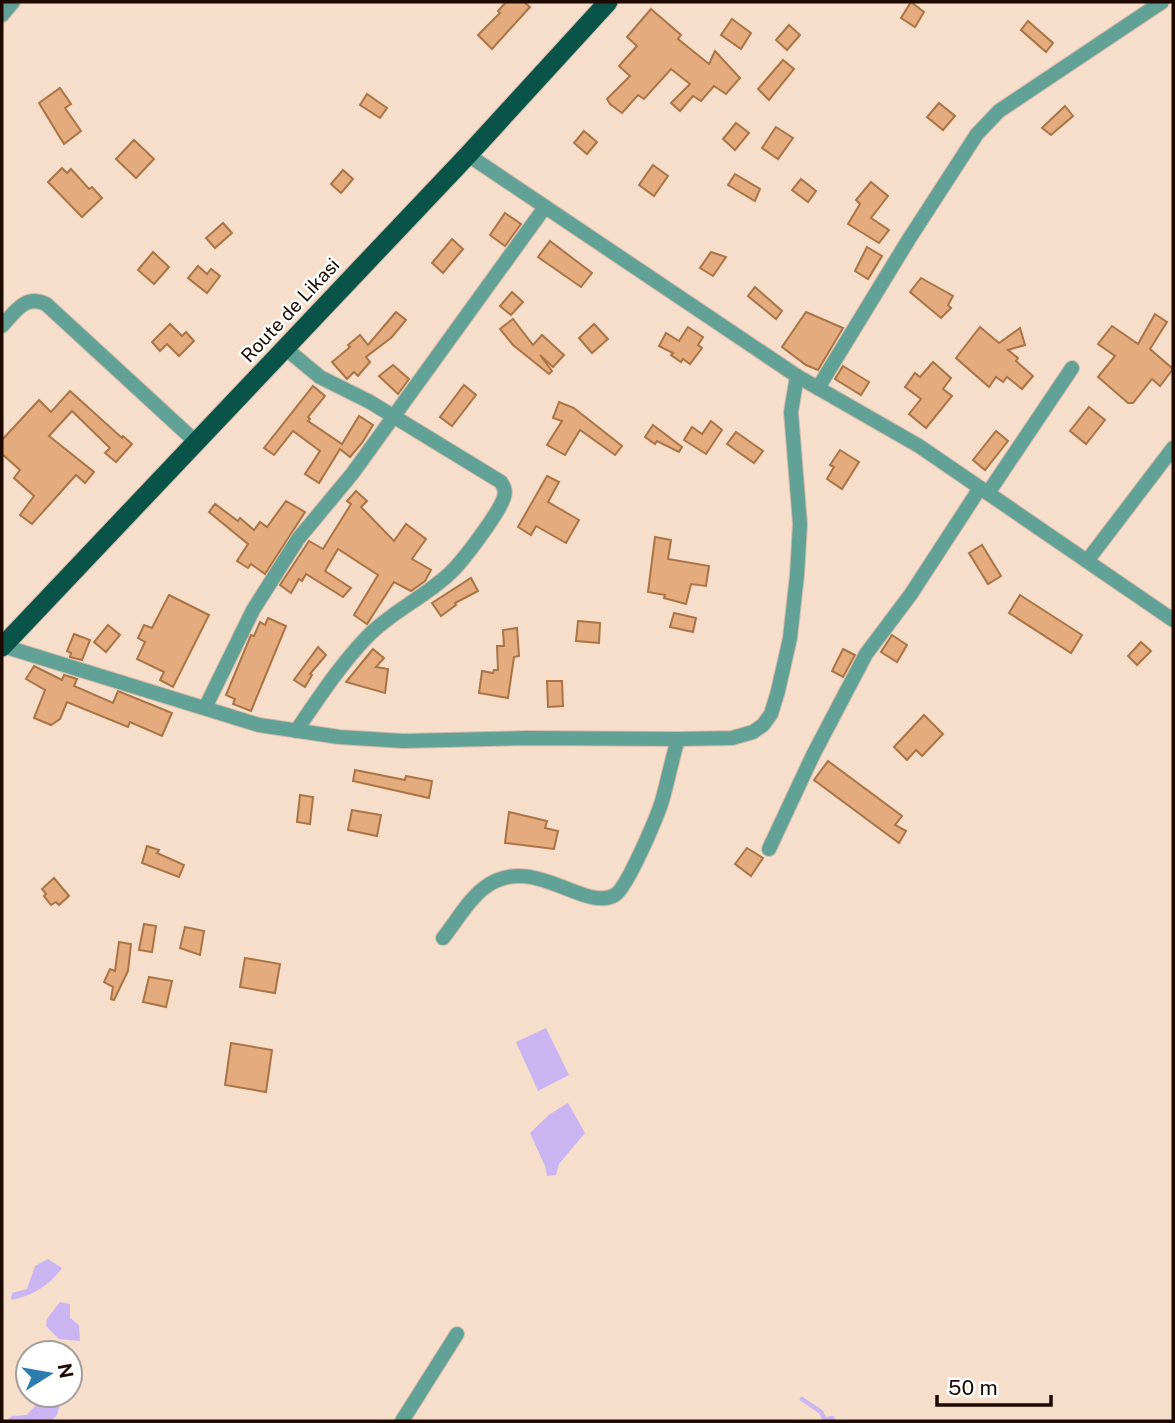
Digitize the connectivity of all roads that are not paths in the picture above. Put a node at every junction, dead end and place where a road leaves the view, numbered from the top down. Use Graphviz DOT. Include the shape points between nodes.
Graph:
graph roads {
  1 [pos="13,2"];
  2 [pos="608,2"];
  3 [pos="1162,2"];
  4 [pos="2,15"];
  5 [pos="468,155"];
  6 [pos="544,207"];
  7 [pos="2,326"];
  8 [pos="285,348"];
  9 [pos="1072,368"];
  10 [pos="797,376"];
  11 [pos="818,388"];
  12 [pos="394,417"];
  13 [pos="196,442"];
  14 [pos="1173,449"];
  15 [pos="984,491"];
  16 [pos="1087,561"];
  17 [pos="1173,620"];
  18 [pos="2,646"];
  19 [pos="205,708"];
  20 [pos="296,732"];
  21 [pos="678,739"];
  22 [pos="769,849"];
  23 [pos="443,938"];
  24 [pos="457,1334"];
  25 [pos="402,1421"];
  1 -- 4 [label="street"];
  2 -- 5 [label="highway, Route de Likasi"];
  3 -- 11 [label="street" via="999,111 977,134"];
  5 -- 6 [label="street"];
  5 -- 8 [label="highway, Route de Likasi"];
  6 -- 10 [label="street"];
  6 -- 12 [label="street"];
  7 -- 13 [label="street" via="25,302 46,304"];
  8 -- 12 [label="street" via="320,377"];
  8 -- 13 [label="highway, Route de Likasi"];
  9 -- 15 [label="street"];
  10 -- 11 [label="street"];
  10 -- 21 [label="street" via="791,412 800,523 797,575 790,638 771,713 753,732 732,738"];
  11 -- 15 [label="street" via="919,446"];
  12 -- 19 [label="street" via="298,539 253,610"];
  12 -- 20 [label="street" via="501,482 504,497 481,536 450,574 367,637"];
  13 -- 18 [label="highway, Route de Likasi"];
  14 -- 16 [label="street"];
  15 -- 16 [label="street"];
  15 -- 22 [label="street" via="866,654"];
  16 -- 17 [label="street"];
  18 -- 19 [label="street"];
  19 -- 20 [label="street"];
  20 -- 21 [label="street" via="403,741"];
  21 -- 23 [label="street" via="661,803 618,894 590,899 535,877 498,879 482,889"];
  24 -- 25 [label="street"];
}
